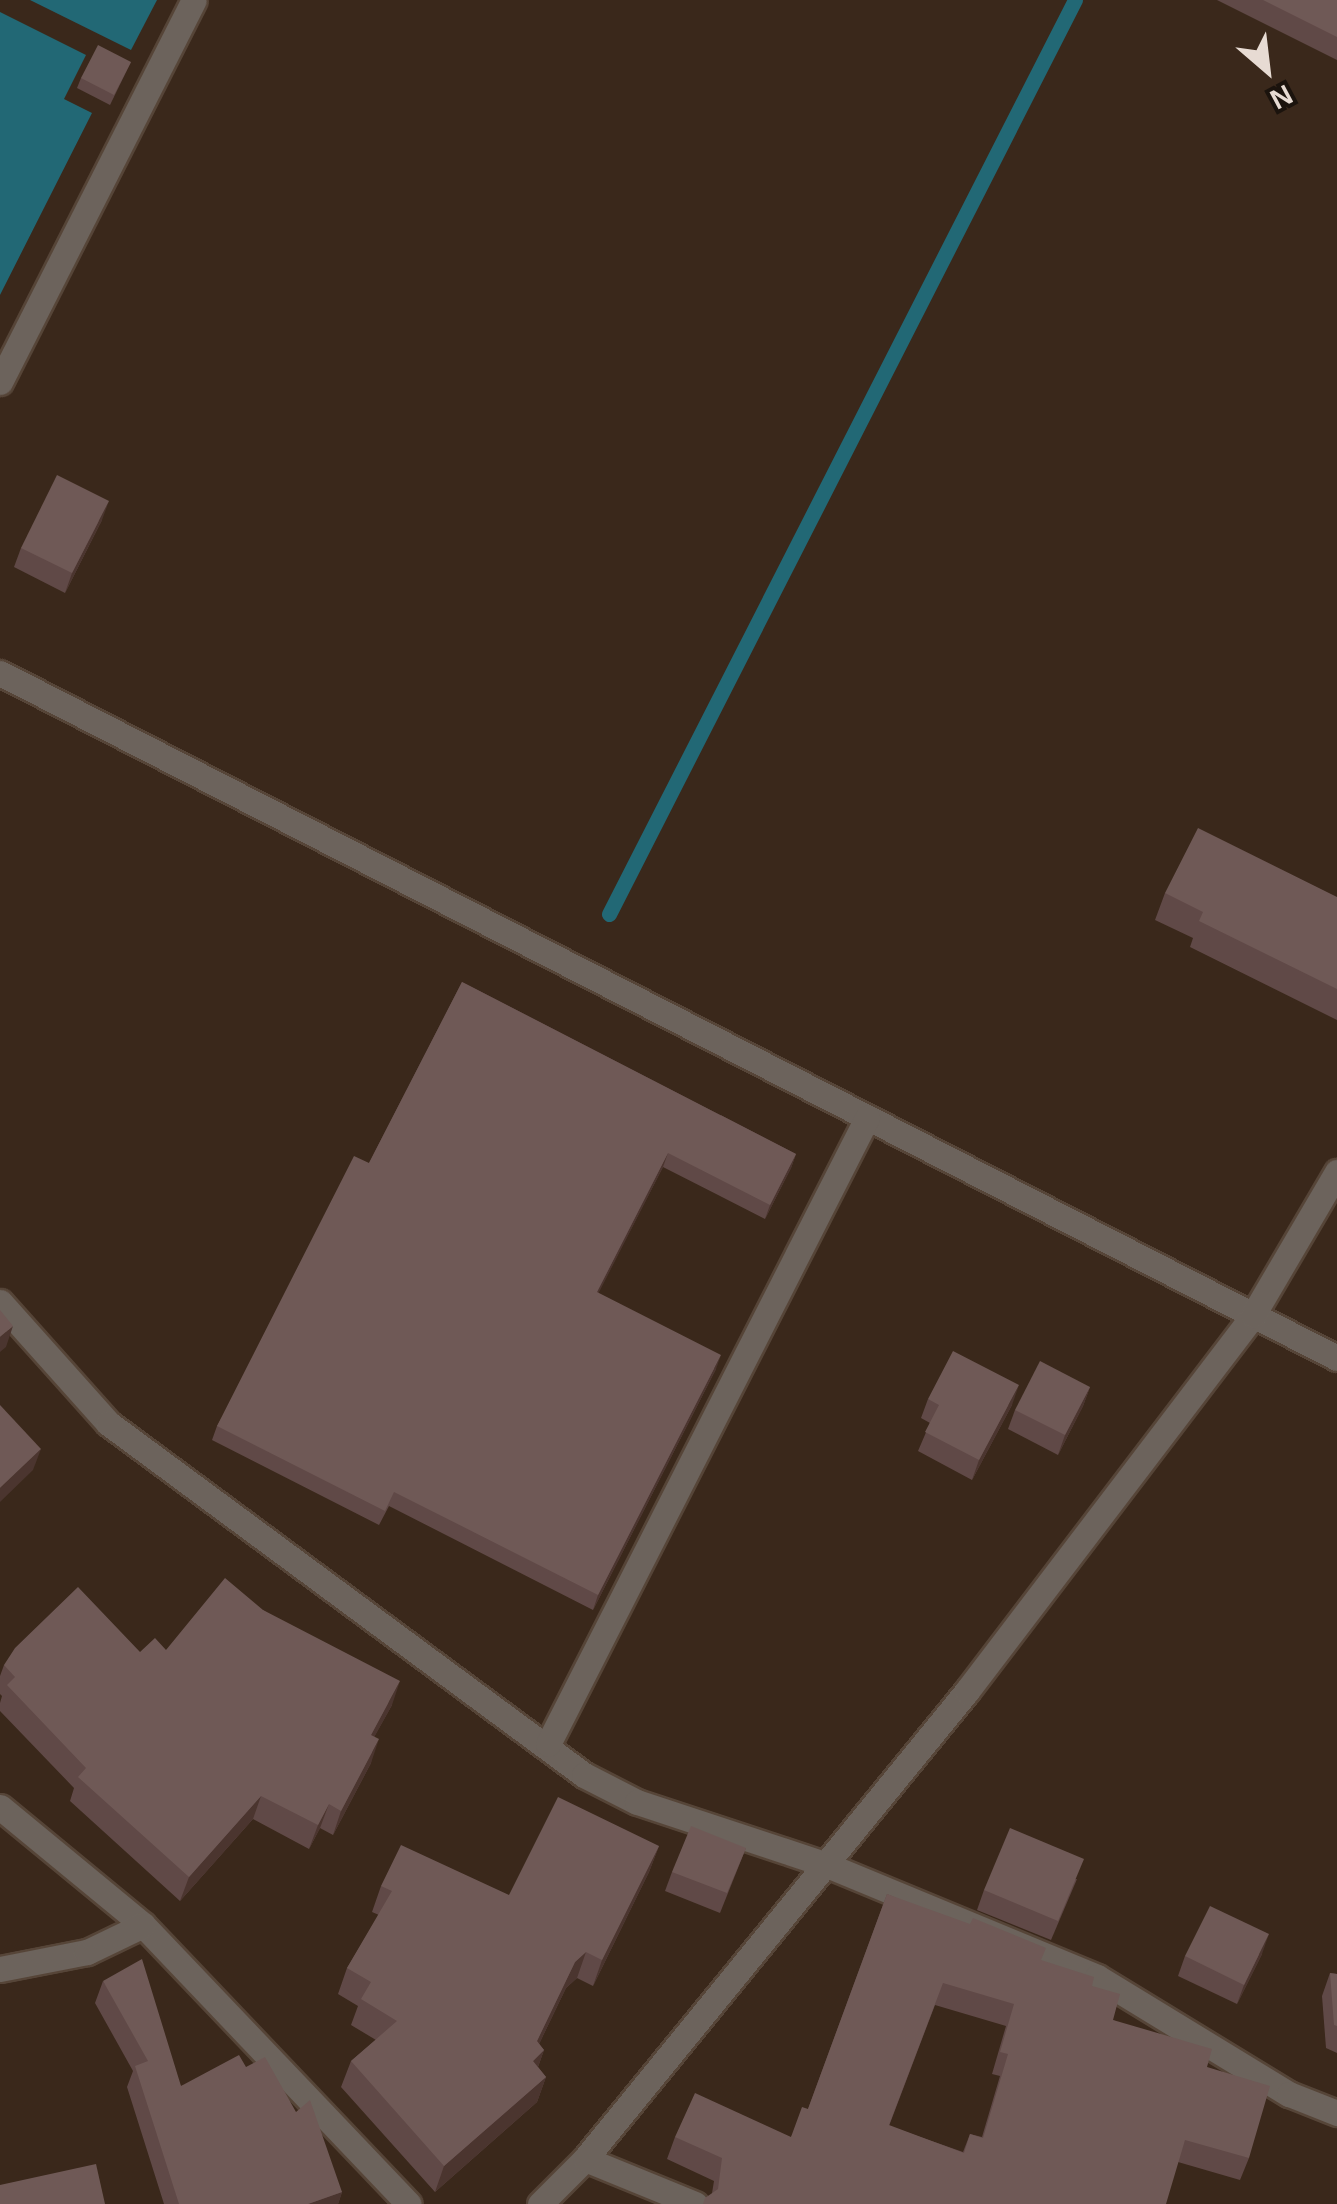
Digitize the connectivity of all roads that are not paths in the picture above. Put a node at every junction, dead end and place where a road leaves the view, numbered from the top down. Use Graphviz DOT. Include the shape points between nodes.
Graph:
graph roads {
  1 [pos="194,0"];
  2 [pos="0,382"];
  3 [pos="0,673"];
  4 [pos="867,1118"];
  5 [pos="1337,1172"];
  6 [pos="0,1302"];
  7 [pos="1253,1316"];
  8 [pos="1337,1358"];
  9 [pos="548,1744"];
  10 [pos="0,1806"];
  11 [pos="827,1865"];
  12 [pos="143,1925"];
  13 [pos="0,1969"];
  14 [pos="1337,2113"];
  15 [pos="585,2159"];
  16 [pos="408,2204"];
  17 [pos="540,2204"];
  18 [pos="696,2204"];
  1 -- 2 [label="street"];
  3 -- 4 [label="street"];
  4 -- 7 [label="street"];
  4 -- 9 [label="street"];
  5 -- 7 [label="street"];
  6 -- 9 [label="street" via="108,1423"];
  7 -- 8 [label="street"];
  7 -- 11 [label="street"];
  9 -- 11 [label="street" via="584,1775 637,1802"];
  10 -- 12 [label="street"];
  11 -- 14 [label="street" via="1097,1977 1289,2094"];
  11 -- 15 [label="street"];
  12 -- 13 [label="street" via="88,1952"];
  12 -- 16 [label="street"];
  15 -- 17 [label="street"];
  15 -- 18 [label="street"];
}
